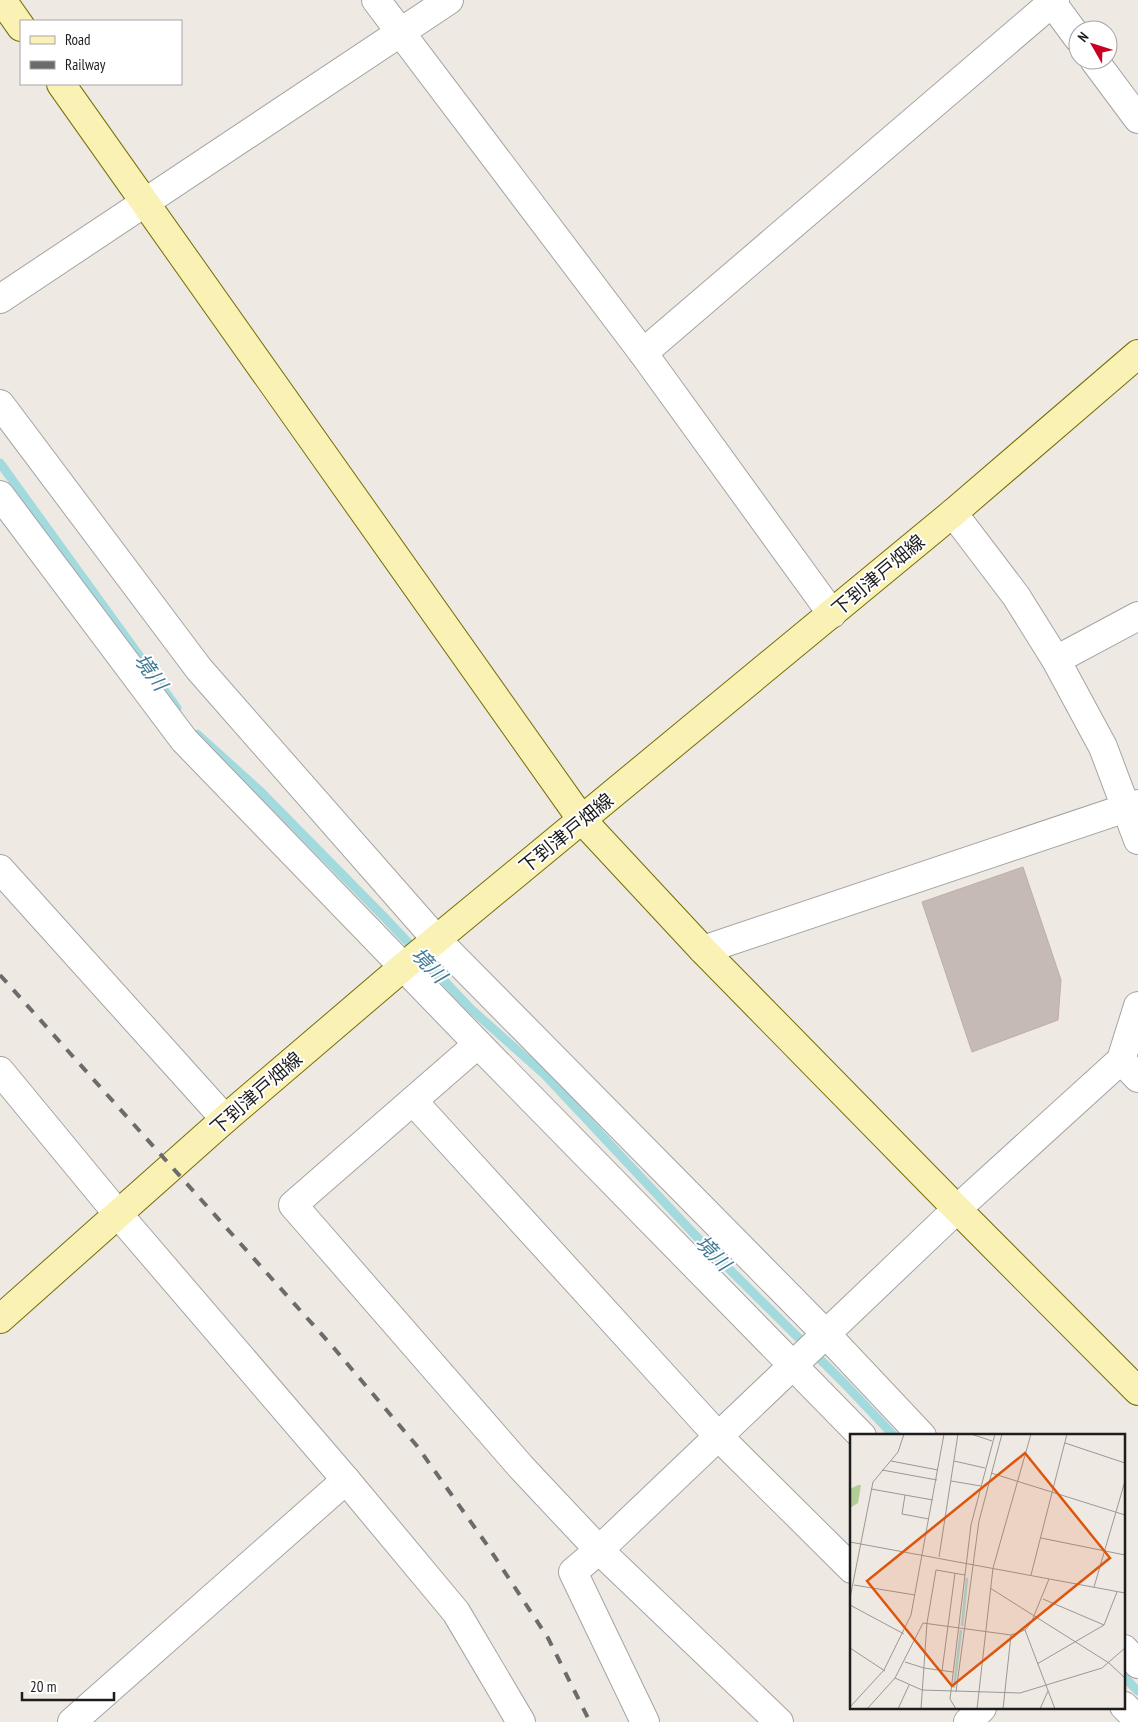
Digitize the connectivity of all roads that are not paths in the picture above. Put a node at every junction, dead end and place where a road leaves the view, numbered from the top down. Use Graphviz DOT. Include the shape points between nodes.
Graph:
graph roads {
  1 [pos="2,0"];
  2 [pos="376,0"];
  3 [pos="449,0"];
  4 [pos="1052,1"];
  5 [pos="1068,24"];
  6 [pos="20,26"];
  7 [pos="400,33"];
  8 [pos="1101,70"];
  9 [pos="62,85"];
  10 [pos="1138,119"];
  11 [pos="144,203"];
  12 [pos="0,299"];
  13 [pos="643,353"];
  14 [pos="1138,354"];
  15 [pos="0,404"];
  16 [pos="0,495"];
  17 [pos="953,513"];
  18 [pos="832,614"];
  19 [pos="1138,616"];
  20 [pos="1056,660"];
  21 [pos="1132,806"];
  22 [pos="582,820"];
  23 [pos="1138,840"];
  24 [pos="0,869"];
  25 [pos="436,939"];
  26 [pos="703,950"];
  27 [pos="403,967"];
  28 [pos="1138,1006"];
  29 [pos="478,1044"];
  30 [pos="1129,1069"];
  31 [pos="0,1071"];
  32 [pos="413,1101"];
  33 [pos="225,1119"];
  34 [pos="956,1209"];
  35 [pos="118,1214"];
  36 [pos="0,1319"];
  37 [pos="825,1334"];
  38 [pos="793,1365"];
  39 [pos="1138,1391"];
  40 [pos="860,1434"];
  41 [pos="920,1434"];
  42 [pos="718,1436"];
  43 [pos="346,1480"];
  44 [pos="599,1550"];
  45 [pos="850,1567"];
  46 [pos="1126,1651"];
  47 [pos="1138,1664"];
  48 [pos="1126,1708"];
  49 [pos="980,1710"];
  50 [pos="1138,1720"];
  51 [pos="72,1722"];
  52 [pos="521,1722"];
  53 [pos="644,1722"];
  54 [pos="778,1722"];
  55 [pos="968,1722"];
  1 -- 6 [label="street"];
  2 -- 7 [label="street"];
  3 -- 7 [label="street"];
  4 -- 5 [label="street"];
  4 -- 13 [label="street"];
  7 -- 11 [label="street"];
  7 -- 13 [label="street"];
  8 -- 10 [label="street"];
  9 -- 11 [label="street"];
  11 -- 12 [label="street"];
  11 -- 22 [label="street"];
  13 -- 18 [label="street"];
  14 -- 17 [label="street, 下到津戸畑線"];
  15 -- 25 [label="street" via="199,669"];
  16 -- 27 [label="street" via="184,740"];
  17 -- 18 [label="street, 下到津戸畑線"];
  17 -- 20 [label="street" via="1016,596"];
  18 -- 22 [label="street, 下到津戸畑線"];
  19 -- 20 [label="street"];
  20 -- 21 [label="street"];
  21 -- 23 [label="street"];
  21 -- 26 [label="street"];
  22 -- 25 [label="street, 下到津戸畑線"];
  22 -- 26 [label="street"];
  24 -- 33 [label="street"];
  25 -- 27 [label="street, 下到津戸畑線"];
  25 -- 37 [label="street"];
  26 -- 34 [label="street"];
  27 -- 29 [label="street"];
  27 -- 33 [label="street, 下到津戸畑線"];
  28 -- 30 [label="street"];
  29 -- 32 [label="street"];
  29 -- 38 [label="street"];
  30 -- 34 [label="street"];
  31 -- 35 [label="street"];
  32 -- 42 [label="street"];
  32 -- 44 [label="street" via="293,1205 514,1459"];
  33 -- 35 [label="street, 下到津戸畑線"];
  34 -- 37 [label="street"];
  34 -- 39 [label="street"];
  35 -- 36 [label="street, 下到津戸畑線"];
  35 -- 43 [label="street"];
  37 -- 38 [label="street"];
  37 -- 41 [label="street"];
  38 -- 40 [label="street"];
  38 -- 42 [label="street"];
  42 -- 44 [label="street"];
  42 -- 45 [label="street"];
  43 -- 51 [label="street"];
  43 -- 52 [label="street" via="456,1612"];
  44 -- 53 [label="street" via="573,1572"];
  44 -- 54 [label="street"];
  46 -- 47 [label="street"];
  48 -- 50 [label="street"];
  49 -- 55 [label="street"];
}
